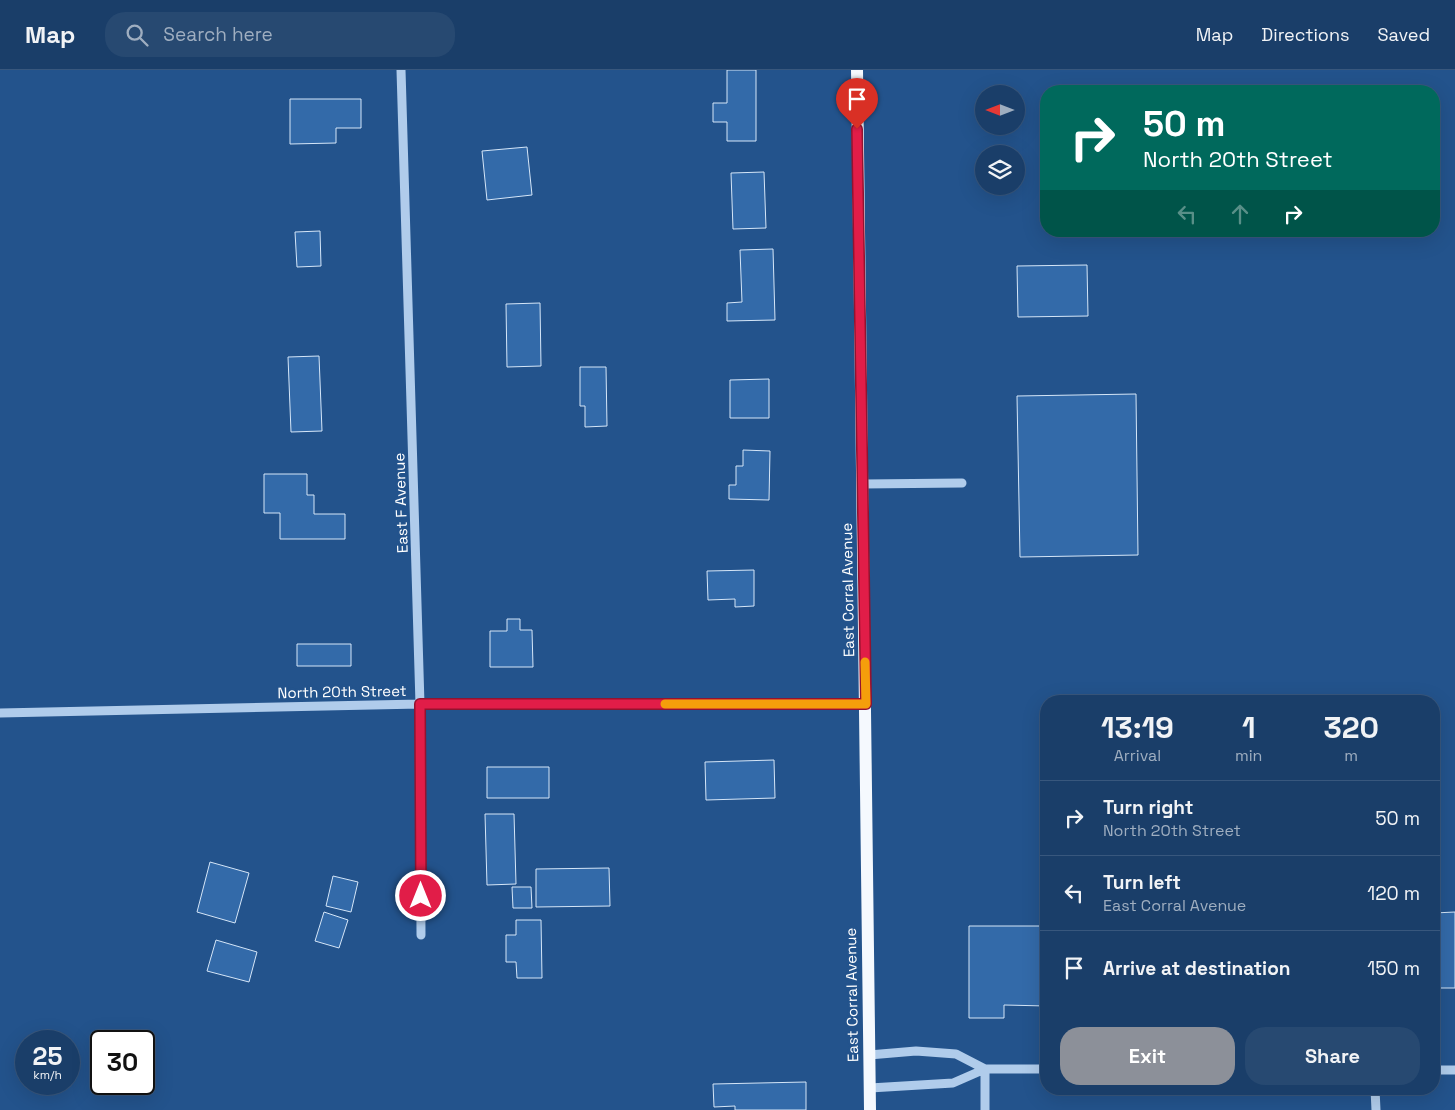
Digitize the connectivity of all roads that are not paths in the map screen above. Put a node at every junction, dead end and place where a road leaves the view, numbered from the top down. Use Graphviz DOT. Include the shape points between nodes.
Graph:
graph roads {
  1 [pos="401,70"];
  2 [pos="857,70"];
  3 [pos="962,483"];
  4 [pos="862,484"];
  5 [pos="420,704"];
  6 [pos="866,704"];
  7 [pos="0,713"];
  8 [pos="421,934"];
  9 [pos="869,1055"];
  10 [pos="985,1069"];
  11 [pos="1040,1069"];
  12 [pos="1440,1070"];
  13 [pos="1455,1070"];
  14 [pos="870,1088"];
  15 [pos="1375,1095"];
  16 [pos="870,1110"];
  17 [pos="986,1110"];
  18 [pos="1376,1110"];
  1 -- 5 [label="street, East F Avenue"];
  2 -- 4 [label="main road, East Corral Avenue"];
  3 -- 4 [label="street"];
  4 -- 6 [label="main road, East Corral Avenue"];
  5 -- 6 [label="street, North 20th Street"];
  5 -- 7 [label="street, North 20th Street"];
  5 -- 8 [label="street, East F Avenue"];
  6 -- 9 [label="main road, East Corral Avenue"];
  9 -- 10 [label="street" via="916,1051 956,1054"];
  9 -- 14 [label="main road, East Corral Avenue"];
  10 -- 11 [label="street"];
  10 -- 14 [label="street" via="953,1083"];
  10 -- 17 [label="street"];
  12 -- 13 [label="street"];
  14 -- 16 [label="main road, East Corral Avenue"];
  15 -- 18 [label="street"];
}
